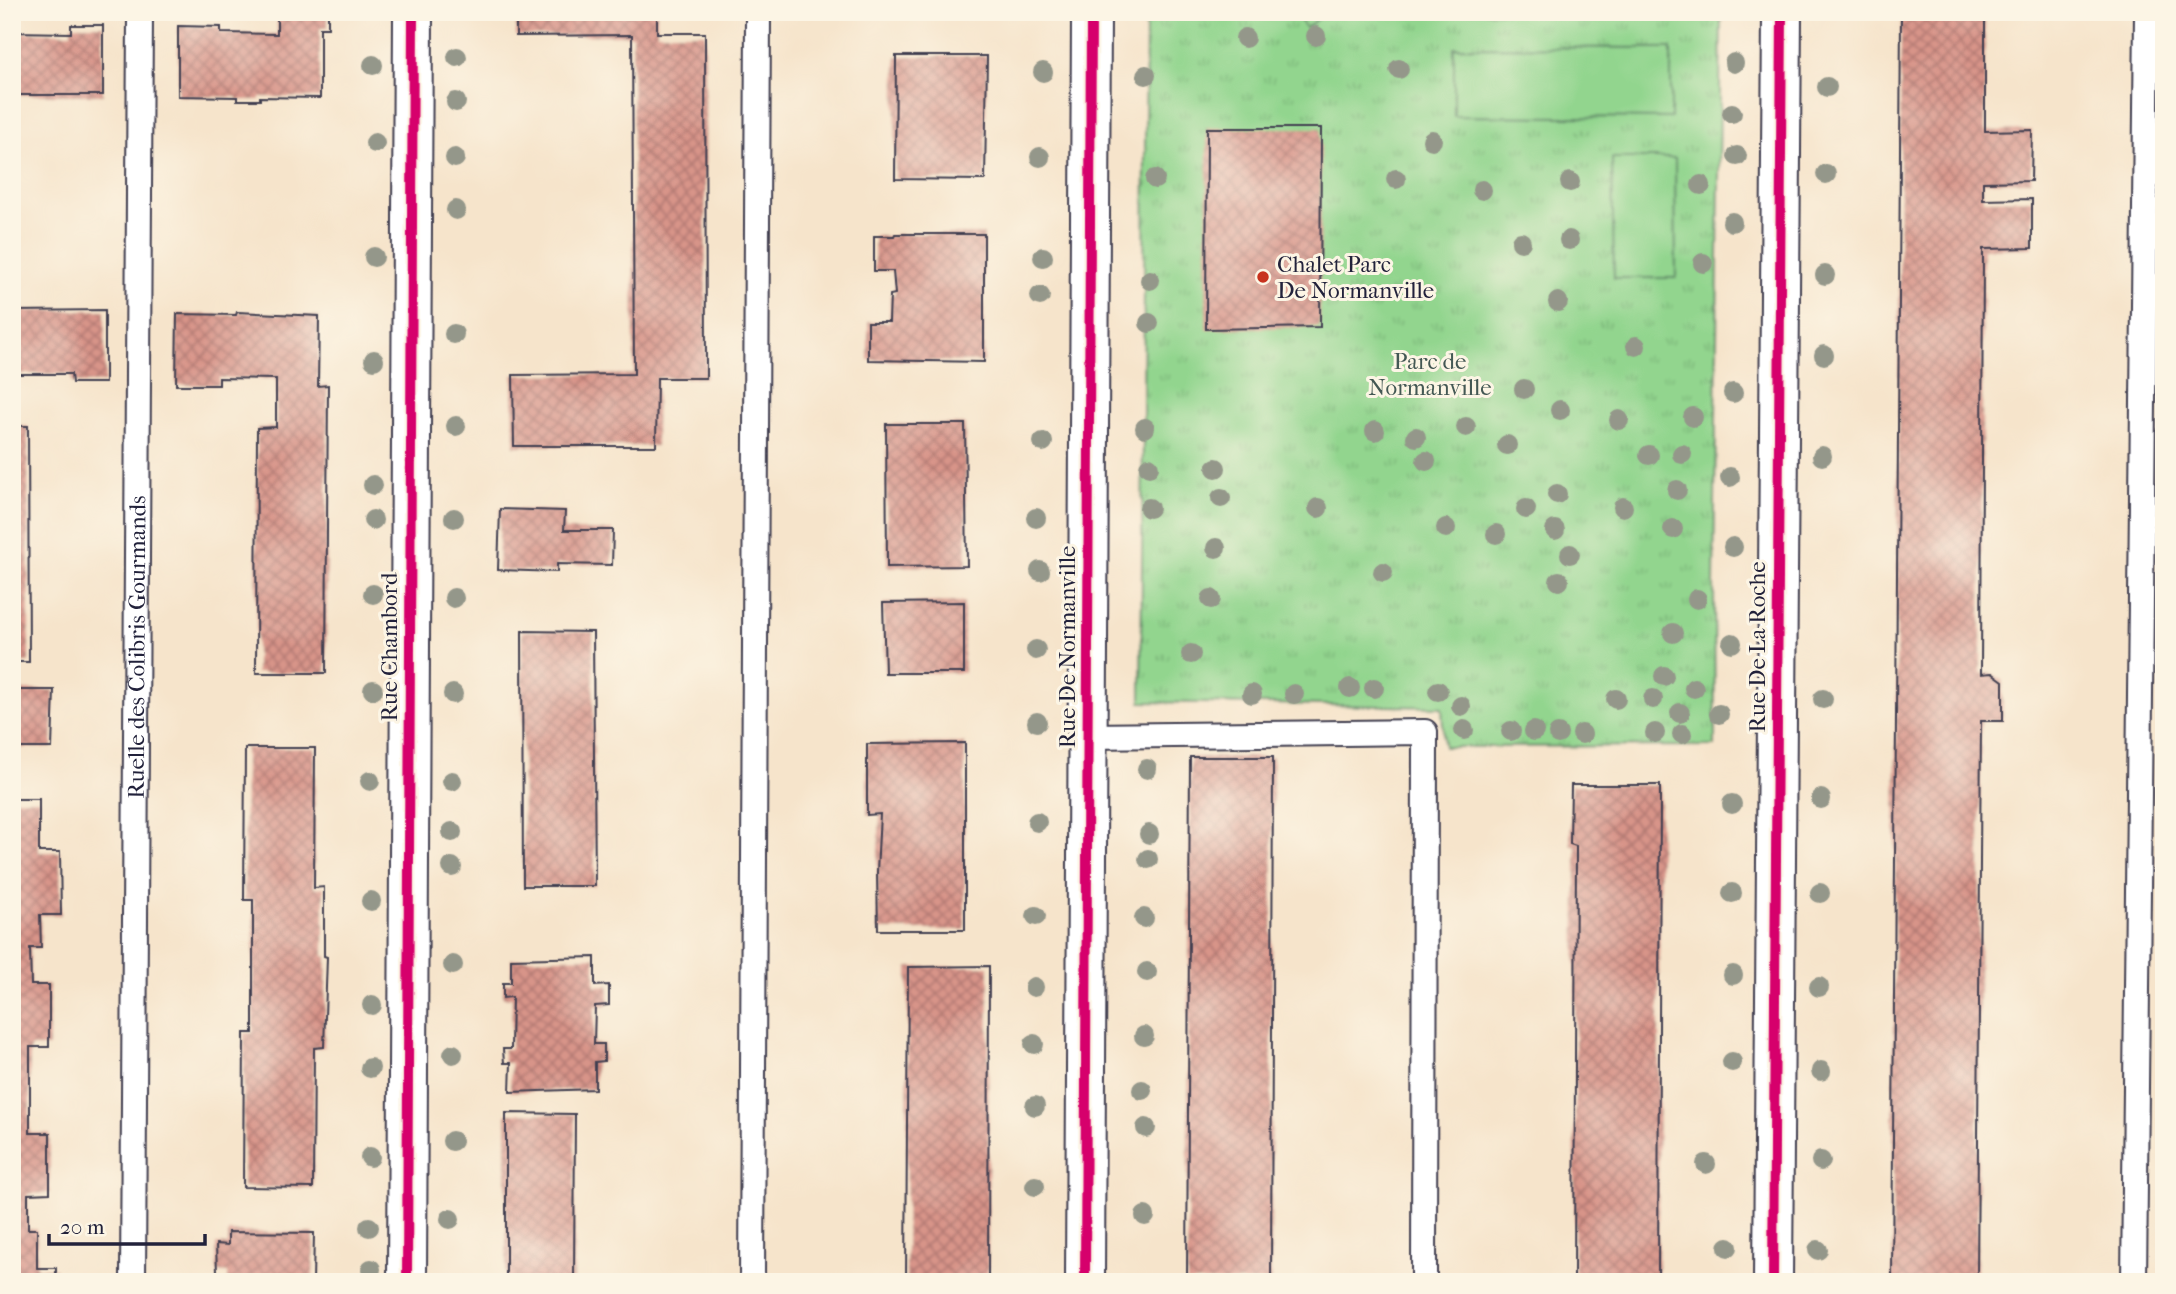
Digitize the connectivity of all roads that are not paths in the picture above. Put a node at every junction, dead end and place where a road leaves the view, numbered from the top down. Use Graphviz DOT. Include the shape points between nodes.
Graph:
graph roads {
  1 [pos="139,12"];
  2 [pos="413,12"];
  3 [pos="758,12"];
  4 [pos="1091,12"];
  5 [pos="1782,12"];
  6 [pos="2147,12"];
  7 [pos="1088,736"];
  8 [pos="133,1282"];
  9 [pos="407,1282"];
  10 [pos="752,1282"];
  11 [pos="1086,1282"];
  12 [pos="1424,1282"];
  13 [pos="1773,1282"];
  14 [pos="2134,1282"];
  1 -- 8 [label="lane, Ruelle des Colibris Gourmands"];
  2 -- 9 [label="street, Rue Chambord"];
  3 -- 10 [label="lane"];
  4 -- 7 [label="street, Rue De Normanville"];
  5 -- 13 [label="street, Rue De La Roche"];
  6 -- 14 [label="lane"];
  7 -- 11 [label="street, Rue De Normanville"];
  7 -- 12 [label="lane" via="1426,732"];
}
